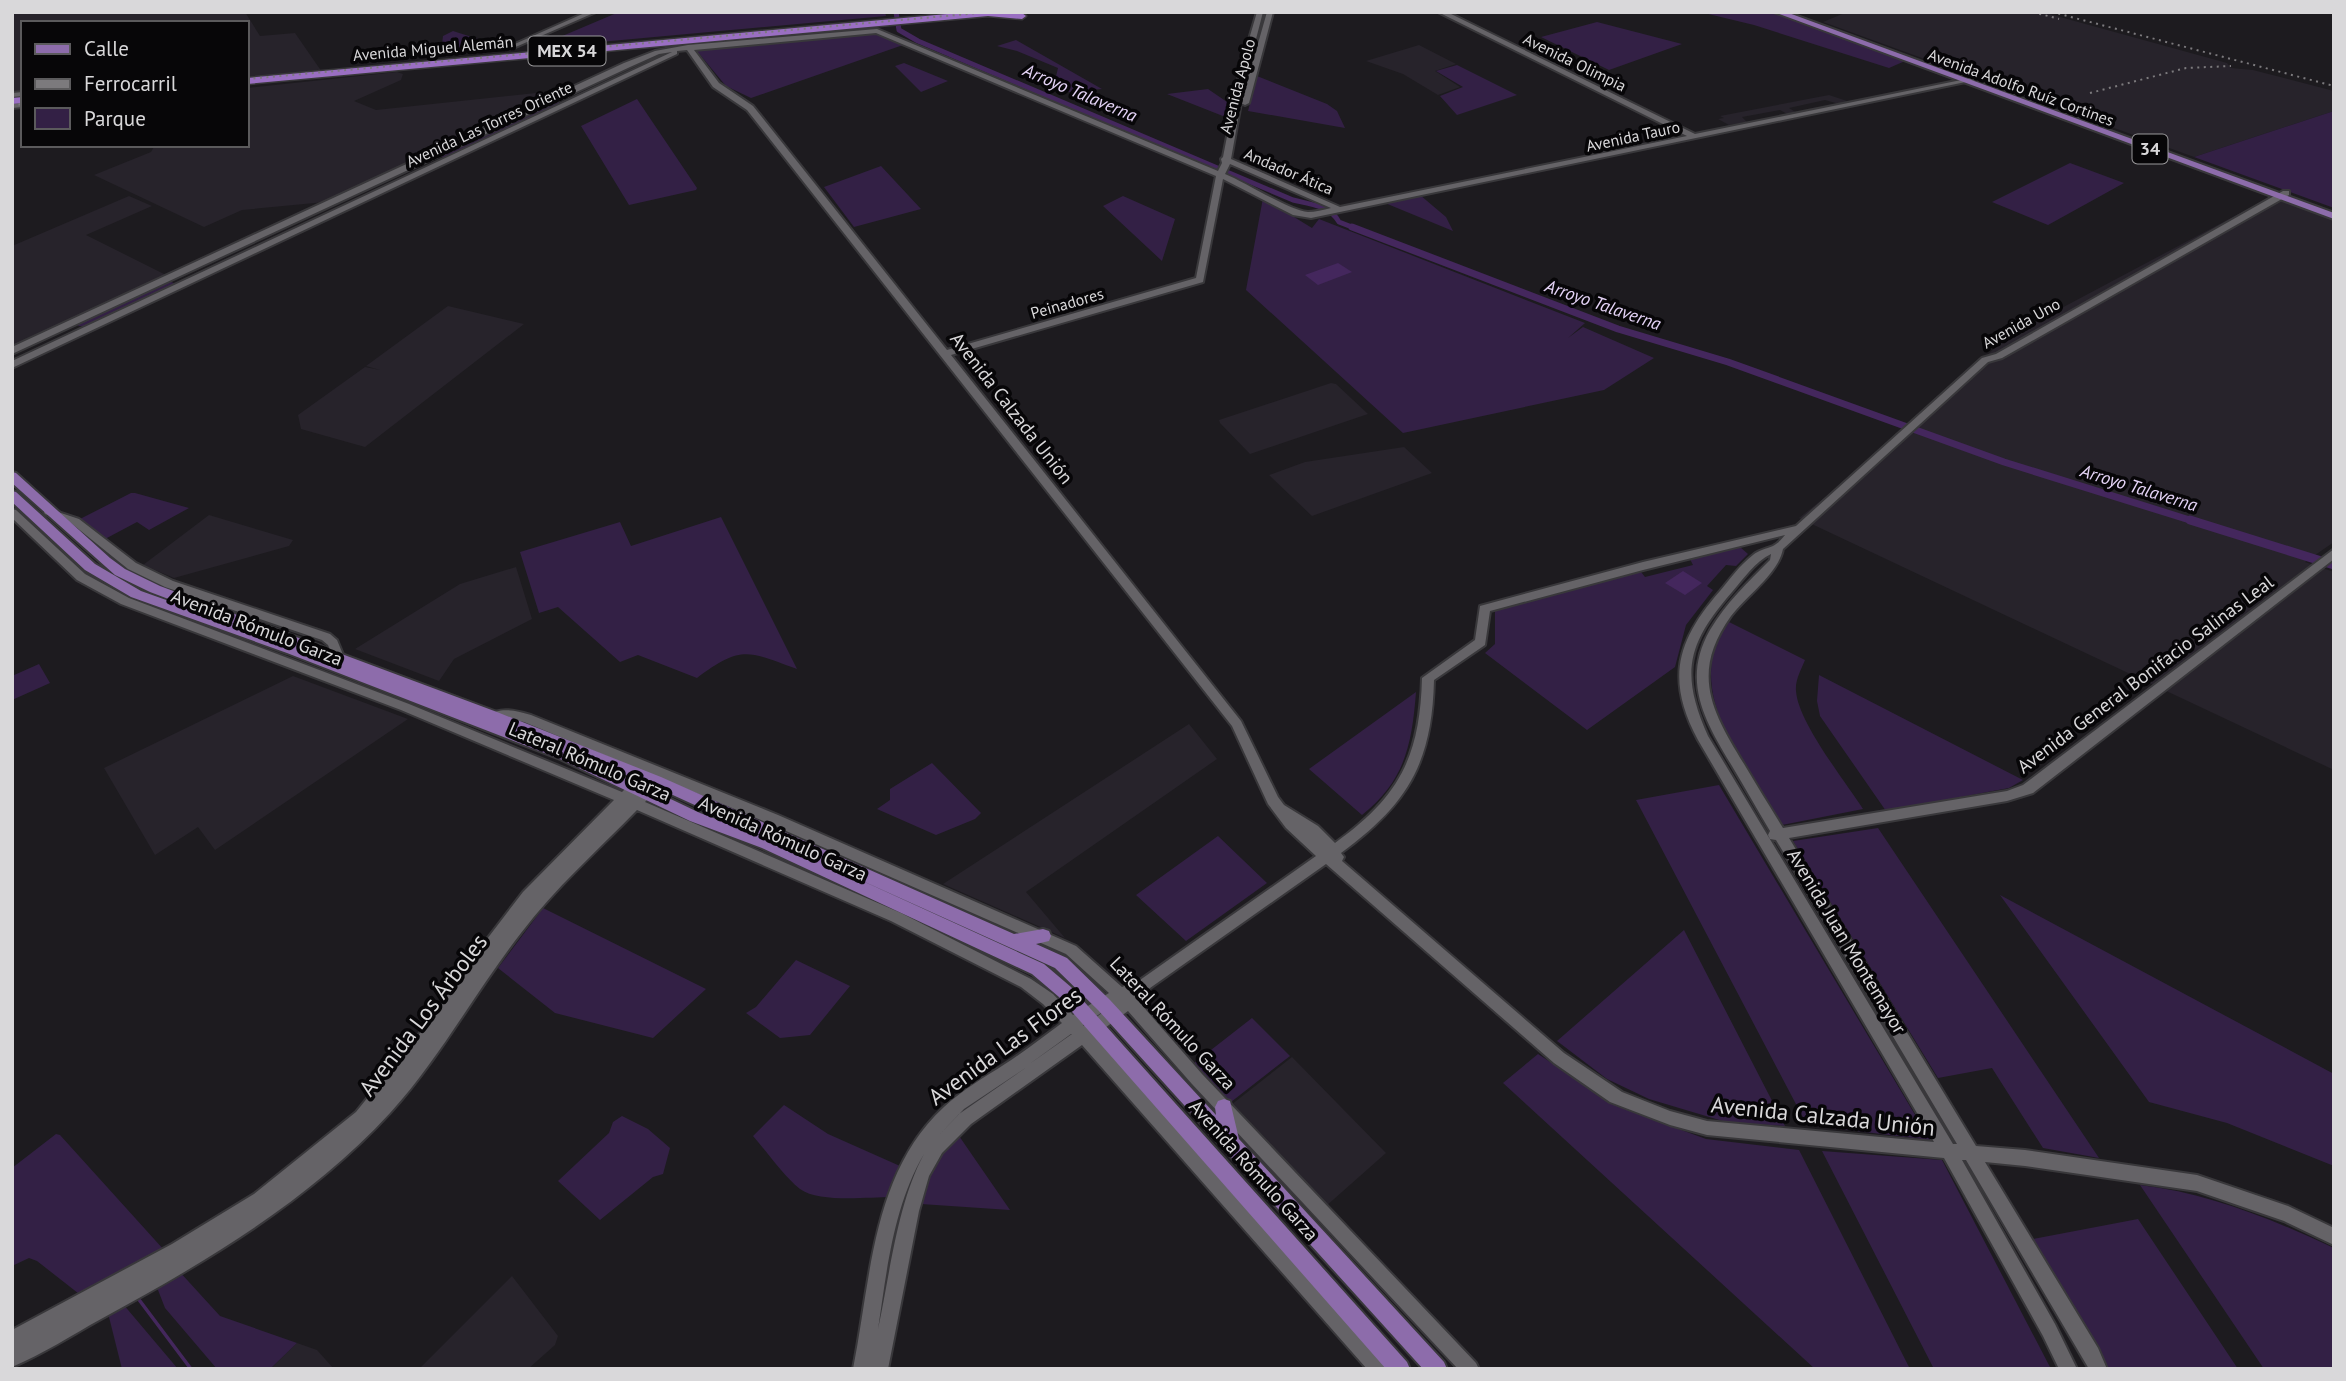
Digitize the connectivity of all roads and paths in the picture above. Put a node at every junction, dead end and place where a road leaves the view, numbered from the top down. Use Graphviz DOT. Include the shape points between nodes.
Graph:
graph roads {
  1 [pos="593,12"];
  2 [pos="964,12"];
  3 [pos="1000,12"];
  4 [pos="1261,12"];
  5 [pos="1270,12"];
  6 [pos="1441,12"];
  7 [pos="1778,12"];
  8 [pos="1793,12"];
  9 [pos="985,13"];
  10 [pos="1022,16"];
  11 [pos="917,18"];
  12 [pos="887,21"];
  13 [pos="705,39"];
  14 [pos="671,42"];
  15 [pos="645,44"];
  16 [pos="688,47"];
  17 [pos="512,50"];
  18 [pos="461,52"];
  19 [pos="656,55"];
  20 [pos="358,70"];
  21 [pos="372,73"];
  22 [pos="248,79"];
  23 [pos="248,79"];
  24 [pos="598,79"];
  25 [pos="1971,80"];
  26 [pos="611,83"];
  27 [pos="1696,137"];
  28 [pos="438,153"];
  29 [pos="422,161"];
  30 [pos="447,161"];
  31 [pos="437,165"];
  32 [pos="1225,166"];
  33 [pos="1242,184"];
  34 [pos="1218,189"];
  35 [pos="354,192"];
  36 [pos="2282,197"];
  37 [pos="367,198"];
  38 [pos="1336,208"];
  39 [pos="2334,210"];
  40 [pos="1321,214"];
  41 [pos="1305,215"];
  42 [pos="2334,216"];
  43 [pos="69,325"];
  44 [pos="94,327"];
  45 [pos="70,338"];
  46 [pos="12,351"];
  47 [pos="944,354"];
  48 [pos="12,365"];
  49 [pos="12,476"];
  50 [pos="12,495"];
  51 [pos="12,512"];
  52 [pos="50,512"];
  53 [pos="1801,527"];
  54 [pos="53,542"];
  55 [pos="1741,542"];
  56 [pos="1778,548"];
  57 [pos="1758,555"];
  58 [pos="2331,555"];
  59 [pos="69,566"];
  60 [pos="95,576"];
  61 [pos="1704,616"];
  62 [pos="1718,622"];
  63 [pos="338,657"];
  64 [pos="1428,678"];
  65 [pos="645,786"];
  66 [pos="1779,834"];
  67 [pos="1760,838"];
  68 [pos="1330,853"];
  69 [pos="899,914"];
  70 [pos="930,920"];
  71 [pos="1043,936"];
  72 [pos="1014,941"];
  73 [pos="1126,999"];
  74 [pos="1094,1019"];
  75 [pos="1224,1107"];
  76 [pos="1230,1142"];
  77 [pos="1949,1152"];
  78 [pos="1972,1153"];
  79 [pos="2334,1237"];
  80 [pos="1375,1304"];
  81 [pos="12,1340"];
  82 [pos="12,1358"];
  83 [pos="862,1369"];
  84 [pos="879,1369"];
  85 [pos="1379,1369"];
  86 [pos="1400,1369"];
  87 [pos="1427,1369"];
  88 [pos="1437,1369"];
  89 [pos="1470,1369"];
  90 [pos="2068,1369"];
  91 [pos="2098,1369"];
  1 -- 17 [label="street"];
  2 -- 11 [label="highway, Avenida Miguel Alemán / MEX 54"];
  3 -- 9 [label="highway, Avenida Miguel Alemán / MEX 54"];
  4 -- 32 [label="street, Avenida Apolo"];
  5 -- 32 [label="street, Avenida Apolo"];
  6 -- 27 [label="street, Avenida Olimpia"];
  7 -- 25 [label="main road, Avenida Adolfo Ruíz Cortines / 34"];
  8 -- 25 [label="main road, Avenida Adolfo Ruíz Cortines / 34"];
  9 -- 10 [label="highway"];
  9 -- 11 [label="highway, Avenida Miguel Alemán / MEX 54"];
  11 -- 12 [label="highway, Avenida Miguel Alemán / MEX 54"];
  12 -- 13 [label="highway, Avenida Miguel Alemán / MEX 54"];
  12 -- 17 [label="highway, Avenida Miguel Alemán / MEX 54"];
  13 -- 14 [label="highway, Avenida Miguel Alemán / MEX 54"];
  13 -- 16 [label="highway"];
  14 -- 15 [label="highway, Avenida Miguel Alemán / MEX 54"];
  14 -- 16 [label="highway"];
  15 -- 19 [label="highway" via="656,46"];
  15 -- 20 [label="highway, Avenida Miguel Alemán / MEX 54"];
  16 -- 19 [label="street, Avenida Las Torres Oriente"];
  16 -- 32 [label="street, Avenida Las Torres Oriente" via="877,31"];
  16 -- 47 [label="street, Avenida Calzada Unión" via="716,85 750,108"];
  17 -- 18 [label="highway"];
  17 -- 22 [label="highway, Avenida Miguel Alemán / MEX 54"];
  19 -- 24 [label="street, Avenida Las Torres Oriente"];
  19 -- 26 [label="street, Avenida Las Torres Oriente"];
  20 -- 21 [label="highway"];
  20 -- 23 [label="highway, Avenida Miguel Alemán / MEX 54"];
  24 -- 26 [label="street"];
  24 -- 28 [label="street, Avenida Las Torres Oriente"];
  25 -- 27 [label="street, Avenida Tauro"];
  25 -- 36 [label="main road, Avenida Adolfo Ruíz Cortines / 34"];
  26 -- 30 [label="street, Avenida Las Torres Oriente"];
  27 -- 38 [label="street, Avenida Tauro"];
  28 -- 29 [label="street, Avenida Las Torres Oriente"];
  28 -- 30 [label="street" via="436,159"];
  29 -- 31 [label="street"];
  29 -- 35 [label="street, Avenida Las Torres Oriente"];
  30 -- 31 [label="street, Avenida Las Torres Oriente"];
  31 -- 37 [label="street, Avenida Las Torres Oriente"];
  32 -- 33 [label="street, Avenida Las Torres Oriente"];
  32 -- 34 [label="street"];
  32 -- 38 [label="street, Andador Ática"];
  33 -- 34 [label="street"];
  33 -- 41 [label="street, Avenida Las Torres Oriente"];
  34 -- 47 [label="street, Peinadores" via="1199,280"];
  35 -- 37 [label="street"];
  35 -- 43 [label="street, Avenida Las Torres Oriente"];
  36 -- 39 [label="main road, Avenida Adolfo Ruíz Cortines / 34"];
  36 -- 42 [label="main road"];
  36 -- 53 [label="street, Avenida Uno" via="1987,359"];
  37 -- 44 [label="street, Avenida Las Torres Oriente"];
  38 -- 40 [label="street, Avenida Tauro"];
  40 -- 41 [label="street, Avenida Tauro"];
  43 -- 44 [label="street"];
  43 -- 45 [label="street" via="76,330"];
  43 -- 46 [label="street, Avenida Las Torres Oriente"];
  44 -- 45 [label="street, Avenida Las Torres Oriente"];
  45 -- 48 [label="street, Avenida Las Torres Oriente"];
  47 -- 68 [label="street, Avenida Calzada Unión" via="1237,724 1270,795 1291,824"];
  49 -- 52 [label="main road, Avenida Rómulo Garza"];
  50 -- 54 [label="main road, Avenida Rómulo Garza"];
  51 -- 54 [label="street"];
  52 -- 63 [label="main road, Avenida Rómulo Garza" via="120,572"];
  52 -- 63 [label="street" via="72,519 139,571 326,637"];
  53 -- 55 [label="street, Avenida Uno"];
  53 -- 56 [label="street, Avenida Juan Montemayor"];
  54 -- 59 [label="street"];
  54 -- 60 [label="main road, Avenida Rómulo Garza"];
  55 -- 57 [label="street"];
  55 -- 64 [label="street, Avenida Uno" via="1488,606 1482,618 1481,642"];
  56 -- 57 [label="street, Avenida Juan Montemayor"];
  56 -- 62 [label="street, Avenida Juan Montemayor" via="1775,561"];
  57 -- 61 [label="street, Avenida Juan Montemayor"];
  58 -- 66 [label="street, Avenida General Bonifacio Salinas Leal" via="2028,789"];
  59 -- 60 [label="main road"];
  59 -- 60 [label="street"];
  60 -- 65 [label="main road, Avenida Rómulo Garza"];
  61 -- 62 [label="street"];
  61 -- 67 [label="street, Avenida Juan Montemayor" via="1685,658 1690,711"];
  62 -- 66 [label="street, Avenida Juan Montemayor" via="1704,659 1706,701 1713,723"];
  63 -- 65 [label="main road, Avenida Rómulo Garza" via="494,716"];
  64 -- 68 [label="street, Avenida Las Flores" via="1422,734 1400,790 1381,813"];
  65 -- 69 [label="main road, Avenida Rómulo Garza" via="695,817 767,844"];
  65 -- 71 [label="street, Lateral Rómulo Garza" via="773,819"];
  65 -- 72 [label="main road, Avenida Rómulo Garza"];
  65 -- 81 [label="street, Avenida Los Árboles" via="528,896 437,1023 362,1117 260,1200"];
  65 -- 82 [label="street, Avenida Los Árboles" via="521,921 446,1030 362,1131 267,1209"];
  66 -- 67 [label="street, Avenida General Bonifacio Salinas Leal"];
  66 -- 78 [label="street, Avenida Juan Montemayor"];
  67 -- 77 [label="street, Avenida Juan Montemayor"];
  68 -- 73 [label="street, Avenida Las Flores" via="1145,984 1139,995"];
  68 -- 77 [label="street, Avenida Calzada Unión" via="1559,1058 1616,1097 1670,1118 1729,1132"];
  69 -- 70 [label="main road"];
  69 -- 70 [label="main road, Avenida Rómulo Garza"];
  69 -- 74 [label="street" via="1048,999"];
  70 -- 74 [label="main road, Avenida Rómulo Garza" via="1038,969 1061,972"];
  71 -- 72 [label="main road"];
  71 -- 73 [label="street, Lateral Rómulo Garza" via="1071,950"];
  72 -- 74 [label="main road, Avenida Rómulo Garza" via="1061,963"];
  73 -- 74 [label="street, Avenida Las Flores"];
  73 -- 75 [label="street, Lateral Rómulo Garza"];
  74 -- 76 [label="main road, Avenida Rómulo Garza"];
  74 -- 83 [label="street, Avenida Las Flores" via="950,1111 908,1164 892,1208"];
  74 -- 84 [label="street, Avenida Las Flores" via="965,1119 936,1148 911,1211"];
  74 -- 85 [label="street"];
  74 -- 86 [label="main road, Avenida Rómulo Garza"];
  75 -- 76 [label="main road"];
  75 -- 89 [label="street, Lateral Rómulo Garza"];
  76 -- 80 [label="main road, Avenida Rómulo Garza"];
  77 -- 78 [label="street, Avenida Calzada Unión"];
  77 -- 90 [label="street, Avenida Juan Montemayor"];
  78 -- 79 [label="street, Avenida Calzada Unión" via="2197,1183 2288,1213"];
  78 -- 91 [label="street, Avenida Juan Montemayor"];
  80 -- 87 [label="main road"];
  80 -- 88 [label="main road, Avenida Rómulo Garza"];
}
